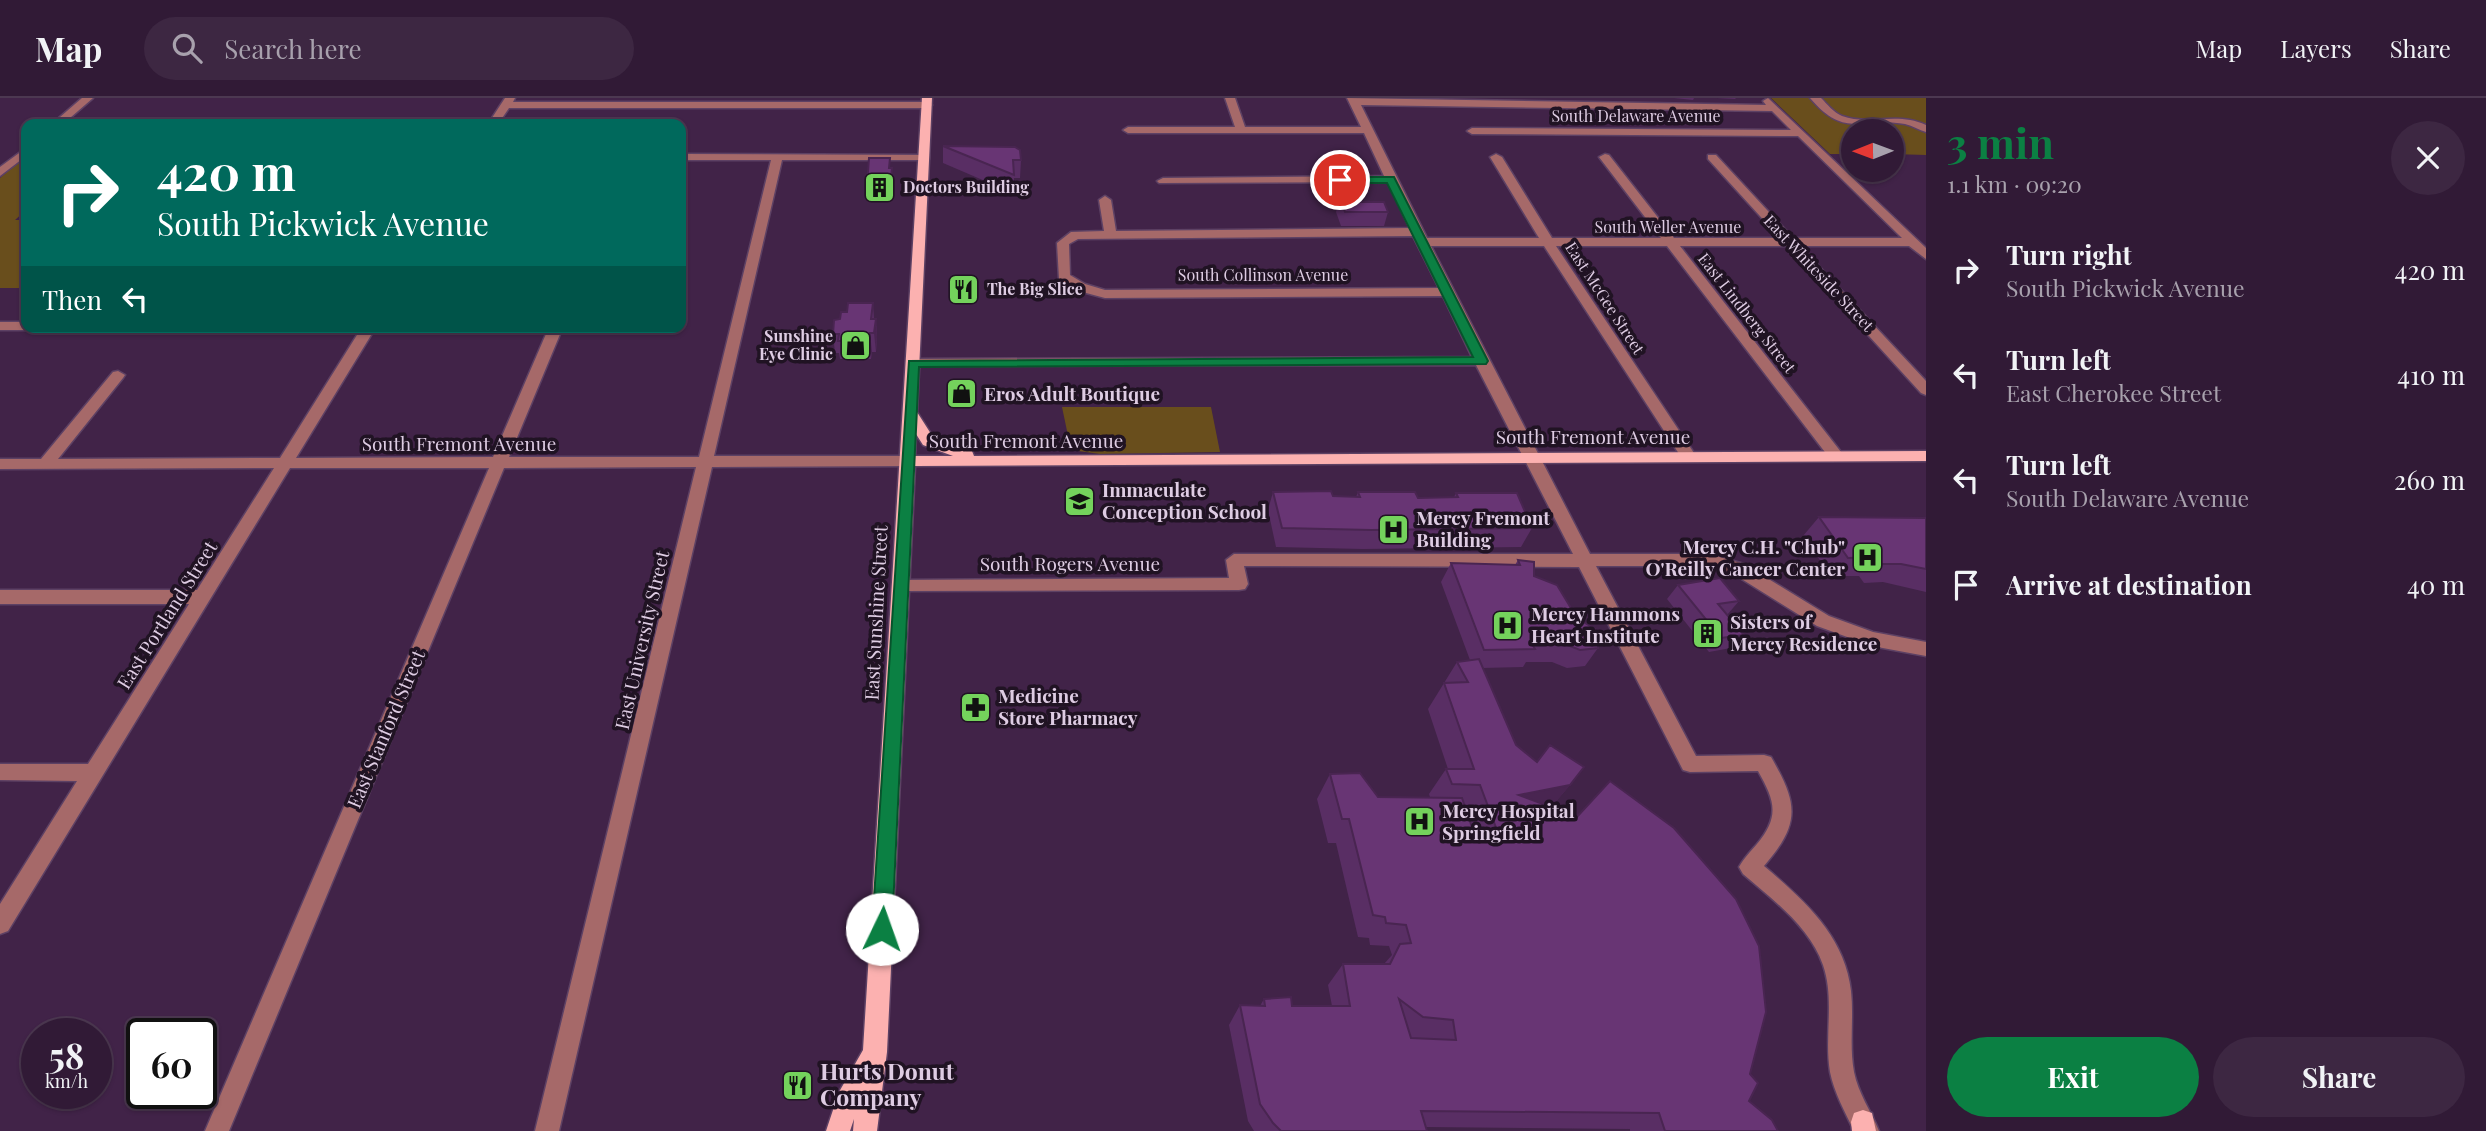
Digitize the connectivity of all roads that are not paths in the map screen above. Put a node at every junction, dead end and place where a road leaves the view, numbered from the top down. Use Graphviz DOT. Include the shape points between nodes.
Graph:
graph roads {
  1 [pos="88,98"];
  2 [pos="1230,98"];
  3 [pos="1765,98"];
  4 [pos="1815,98"];
  5 [pos="1353,100"];
  6 [pos="507,102"];
  7 [pos="927,102"];
  8 [pos="1775,108"];
  9 [pos="63,119"];
  10 [pos="496,119"];
  11 [pos="1677,119"];
  12 [pos="1926,129"];
  13 [pos="1128,130"];
  14 [pos="1241,130"];
  15 [pos="1367,130"];
  16 [pos="1472,131"];
  17 [pos="1800,133"];
  18 [pos="21,155"];
  19 [pos="21,157"];
  20 [pos="777,157"];
  21 [pos="925,157"];
  22 [pos="1496,157"];
  23 [pos="1605,157"];
  24 [pos="1712,157"];
  25 [pos="0,158"];
  26 [pos="686,158"];
  27 [pos="0,173"];
  28 [pos="1391,179"];
  29 [pos="1163,181"];
  30 [pos="1105,200"];
  31 [pos="1110,233"];
  32 [pos="1420,237"];
  33 [pos="1670,242"];
  34 [pos="1791,242"];
  35 [pos="1913,242"];
  36 [pos="1549,244"];
  37 [pos="1926,255"];
  38 [pos="1080,287"];
  39 [pos="1447,292"];
  40 [pos="0,326"];
  41 [pos="21,326"];
  42 [pos="365,333"];
  43 [pos="553,333"];
  44 [pos="1482,361"];
  45 [pos="913,363"];
  46 [pos="118,374"];
  47 [pos="1926,390"];
  48 [pos="911,413"];
  49 [pos="1688,456"];
  50 [pos="1836,456"];
  51 [pos="1926,456"];
  52 [pos="1531,457"];
  53 [pos="908,461"];
  54 [pos="994,461"];
  55 [pos="706,462"];
  56 [pos="286,463"];
  57 [pos="498,463"];
  58 [pos="0,464"];
  59 [pos="45,464"];
  60 [pos="1584,561"];
  61 [pos="902,586"];
  62 [pos="0,597"];
  63 [pos="204,597"];
  64 [pos="1926,649"];
  65 [pos="0,772"];
  66 [pos="93,773"];
  67 [pos="0,924"];
  68 [pos="876,1052"];
  69 [pos="871,1091"];
  70 [pos="1864,1128"];
  71 [pos="217,1131"];
  72 [pos="547,1131"];
  73 [pos="838,1131"];
  74 [pos="865,1131"];
  75 [pos="879,1131"];
  1 -- 9 [label="street"];
  2 -- 14 [label="street"];
  3 -- 8 [label="street"];
  4 -- 12 [label="street" via="1840,119 1892,120"];
  5 -- 11 [label="street"];
  5 -- 15 [label="street"];
  6 -- 7 [label="street"];
  6 -- 10 [label="street"];
  7 -- 21 [label="main road, East Sunshine Street"];
  8 -- 11 [label="street"];
  8 -- 17 [label="street"];
  11 -- 16 [label="street, South Delaware Avenue"];
  11 -- 17 [label="street, South Delaware Avenue"];
  13 -- 14 [label="street"];
  14 -- 15 [label="street"];
  15 -- 28 [label="street"];
  17 -- 35 [label="street"];
  18 -- 25 [label="street"];
  19 -- 27 [label="street"];
  20 -- 21 [label="street"];
  20 -- 26 [label="street"];
  20 -- 55 [label="street, East University Street"];
  21 -- 45 [label="main road, East Sunshine Street"];
  22 -- 36 [label="street, East McGee Street"];
  23 -- 33 [label="street, East Lindberg Street"];
  24 -- 34 [label="street, East Whiteside Street"];
  28 -- 29 [label="street"];
  28 -- 32 [label="street"];
  30 -- 31 [label="street"];
  31 -- 32 [label="street, South Weller Avenue"];
  31 -- 38 [label="street, South Weller Avenue" via="1074,235 1063,243 1064,276"];
  32 -- 36 [label="street, South Weller Avenue"];
  32 -- 39 [label="street"];
  33 -- 34 [label="street, South Weller Avenue"];
  33 -- 36 [label="street, South Weller Avenue"];
  33 -- 50 [label="street, East Lindberg Street"];
  34 -- 35 [label="street, South Weller Avenue"];
  34 -- 47 [label="street, East Whiteside Street"];
  35 -- 37 [label="street"];
  36 -- 49 [label="street, East McGee Street"];
  38 -- 39 [label="street, South Collinson Avenue" via="1105,294"];
  39 -- 44 [label="street"];
  40 -- 41 [label="street"];
  42 -- 56 [label="street, East Portland Street"];
  43 -- 57 [label="street, East Stanford Street"];
  44 -- 45 [label="street"];
  44 -- 52 [label="street"];
  45 -- 48 [label="main road, East Sunshine Street"];
  46 -- 59 [label="street"];
  48 -- 53 [label="main road, East Sunshine Street"];
  48 -- 54 [label="main road" via="923,436 934,444"];
  49 -- 50 [label="main road, South Fremont Avenue"];
  49 -- 52 [label="main road, South Fremont Avenue"];
  50 -- 51 [label="main road, South Fremont Avenue"];
  52 -- 54 [label="main road, South Fremont Avenue"];
  52 -- 60 [label="street"];
  53 -- 54 [label="main road, South Fremont Avenue"];
  53 -- 55 [label="street, South Fremont Avenue"];
  53 -- 61 [label="main road, East Sunshine Street"];
  55 -- 57 [label="street, South Fremont Avenue"];
  55 -- 72 [label="street, East University Street"];
  56 -- 57 [label="street, South Fremont Avenue"];
  56 -- 59 [label="street, South Fremont Avenue"];
  56 -- 63 [label="street, East Portland Street"];
  57 -- 71 [label="street, East Stanford Street"];
  58 -- 59 [label="street, South Fremont Avenue"];
  60 -- 61 [label="street, South Rogers Avenue" via="1272,558 1234,560 1239,584"];
  60 -- 64 [label="street" via="1709,560 1738,568 1823,621 1871,639"];
  60 -- 70 [label="street" via="1690,764 1764,763 1779,787 1786,812 1778,835 1750,867 1798,909 1835,966 1843,1074"];
  61 -- 68 [label="main road, East Sunshine Street"];
  62 -- 63 [label="street"];
  63 -- 66 [label="street, East Portland Street"];
  65 -- 66 [label="street"];
  66 -- 67 [label="street, East Portland Street"];
  68 -- 69 [label="main road, East Sunshine Street"];
  68 -- 73 [label="main road" via="848,1101"];
  69 -- 74 [label="main road, East Sunshine Street"];
  69 -- 75 [label="main road"];
}
